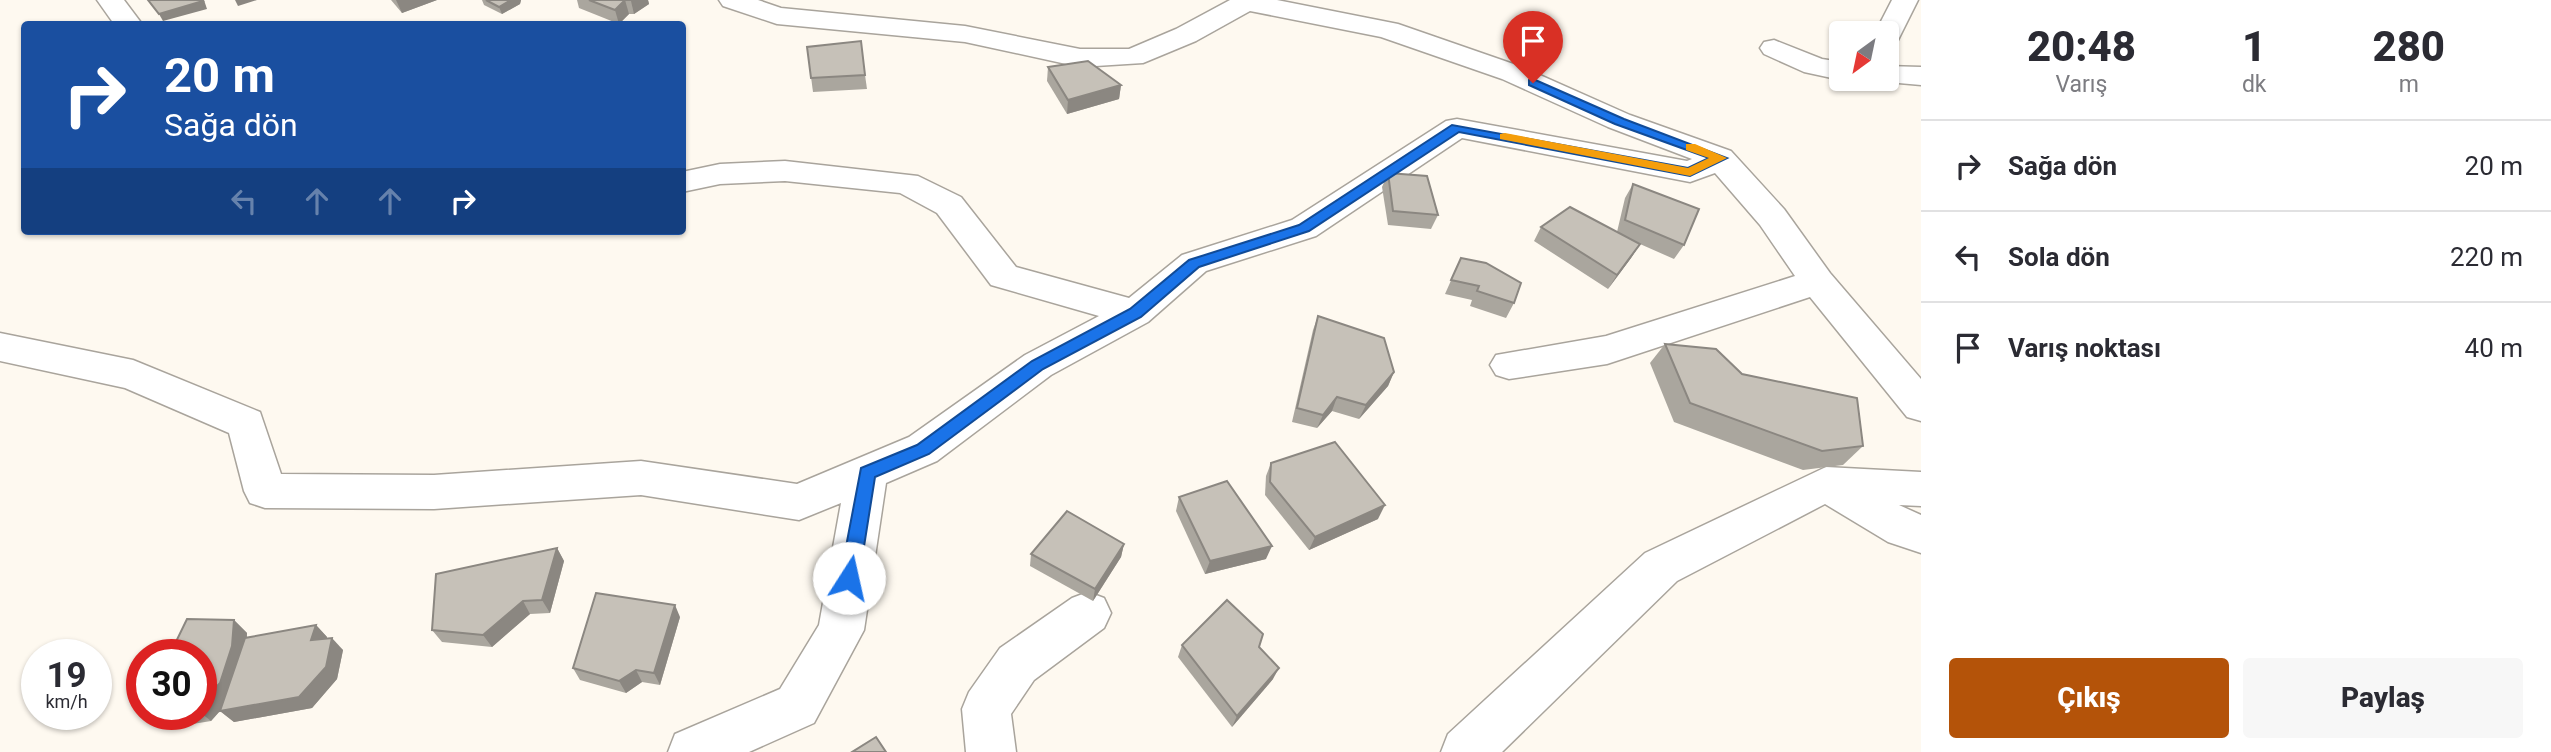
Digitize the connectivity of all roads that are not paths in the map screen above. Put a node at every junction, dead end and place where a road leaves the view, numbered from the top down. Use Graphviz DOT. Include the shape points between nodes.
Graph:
graph roads {
  1 [pos="110,0"];
  2 [pos="732,0"];
  3 [pos="1905,0"];
  4 [pos="126,21"];
  5 [pos="1894,21"];
  6 [pos="1829,44"];
  7 [pos="1829,69"];
  8 [pos="1899,75"];
  9 [pos="1921,76"];
  10 [pos="1720,158"];
  11 [pos="686,181"];
  12 [pos="1817,282"];
  13 [pos="1135,313"];
  14 [pos="0,347"];
  15 [pos="1509,365"];
  16 [pos="1921,406"];
  17 [pos="867,473"];
  18 [pos="1826,484"];
  19 [pos="1921,489"];
  20 [pos="1921,534"];
  21 [pos="1088,613"];
  22 [pos="693,752"];
  23 [pos="991,752"];
  24 [pos="1466,752"];
  1 -- 4 [label="street"];
  2 -- 10 [label="street" via="777,16 965,34 1080,58 1133,57 1246,2 1388,30 1512,73 1619,121"];
  3 -- 5 [label="street"];
  6 -- 7 [label="street" via="1774,48"];
  8 -- 9 [label="street"];
  10 -- 12 [label="street" via="1772,216"];
  10 -- 13 [label="street" via="1690,172 1457,128 1304,228 1194,263"];
  11 -- 13 [label="street" via="720,174 785,171 907,183 949,205 1004,276"];
  12 -- 15 [label="street" via="1607,350"];
  12 -- 16 [label="street"];
  13 -- 17 [label="street" via="1038,365 923,449"];
  14 -- 17 [label="street" via="133,374 246,423 265,491 434,492 641,478 799,502"];
  17 -- 22 [label="street" via="841,630 797,706"];
  18 -- 19 [label="street"];
  18 -- 20 [label="street" via="1903,529"];
  18 -- 24 [label="street" via="1661,567"];
  21 -- 23 [label="street" via="1017,664 986,709"];
}
